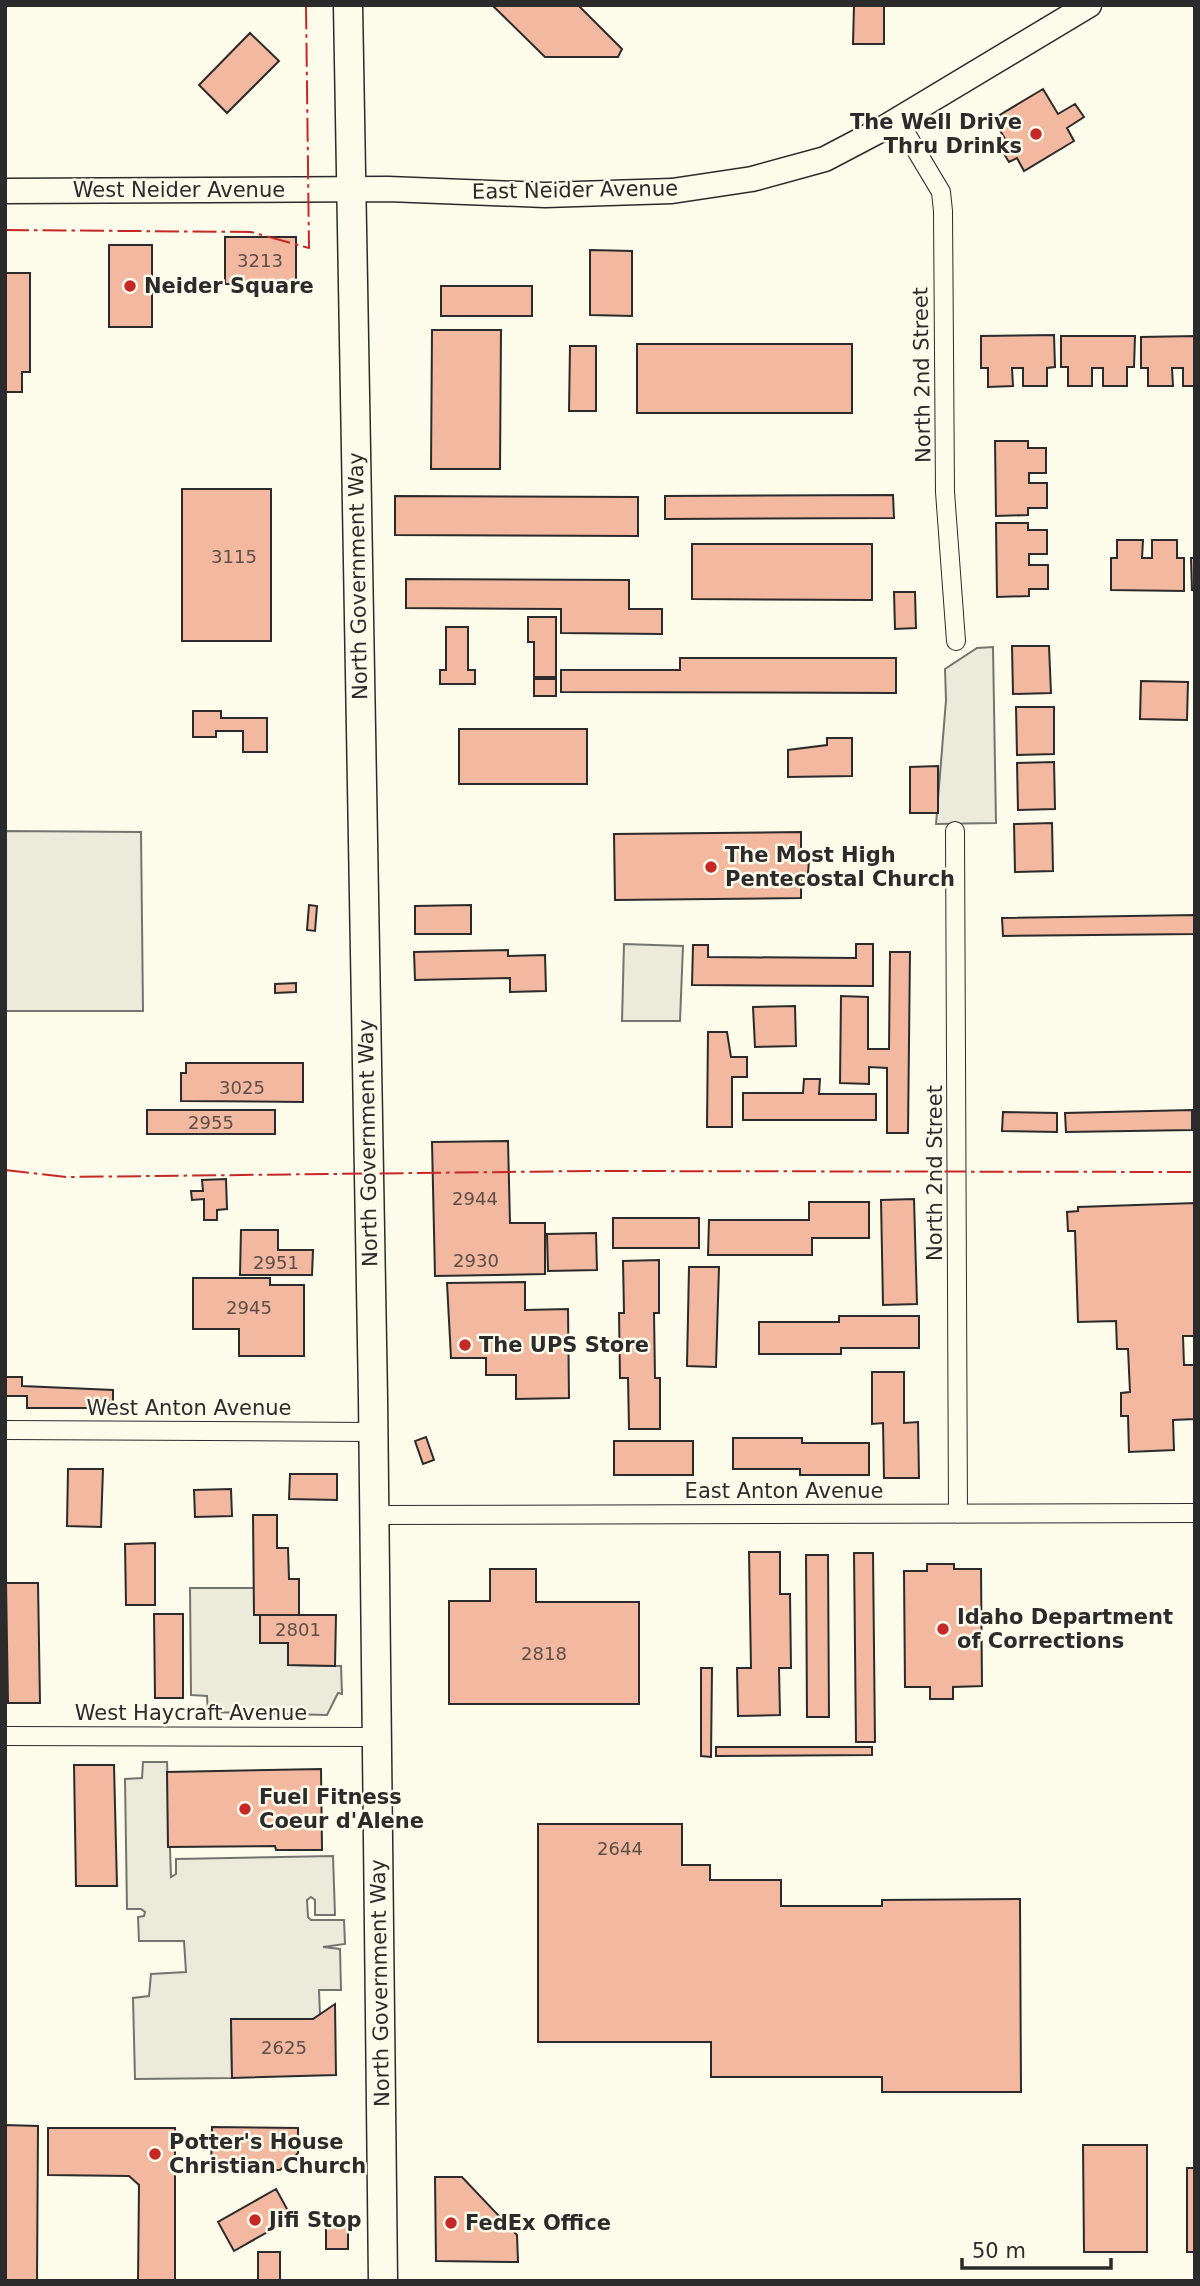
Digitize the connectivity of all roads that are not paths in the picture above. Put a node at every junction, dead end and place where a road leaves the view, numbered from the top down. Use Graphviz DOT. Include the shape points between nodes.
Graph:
graph roads {
  1 [pos="348,5"];
  2 [pos="1089,5"];
  3 [pos="898,120"];
  4 [pos="352,189"];
  5 [pos="5,191"];
  6 [pos="956,641"];
  7 [pos="955,831"];
  8 [pos="5,1430"];
  9 [pos="373,1432"];
  10 [pos="1195,1513"];
  11 [pos="958,1514"];
  12 [pos="373,1516"];
  13 [pos="5,1736"];
  14 [pos="377,1737"];
  15 [pos="383,2281"];
  1 -- 4 [label="main road, North Government Way"];
  2 -- 3 [label="main road, East Neider Avenue"];
  3 -- 4 [label="main road, East Neider Avenue" via="825,159 752,178 672,191 545,195"];
  3 -- 6 [label="street, North 2nd Street" via="941,192 945,492"];
  4 -- 5 [label="main road, West Neider Avenue"];
  4 -- 9 [label="main road, North Government Way"];
  7 -- 11 [label="street, North 2nd Street"];
  8 -- 9 [label="street, West Anton Avenue"];
  9 -- 12 [label="main road, North Government Way"];
  10 -- 11 [label="street, East Anton Avenue"];
  11 -- 12 [label="street, East Anton Avenue"];
  12 -- 14 [label="main road, North Government Way"];
  13 -- 14 [label="street, West Haycraft Avenue"];
  14 -- 15 [label="main road, North Government Way"];
}
